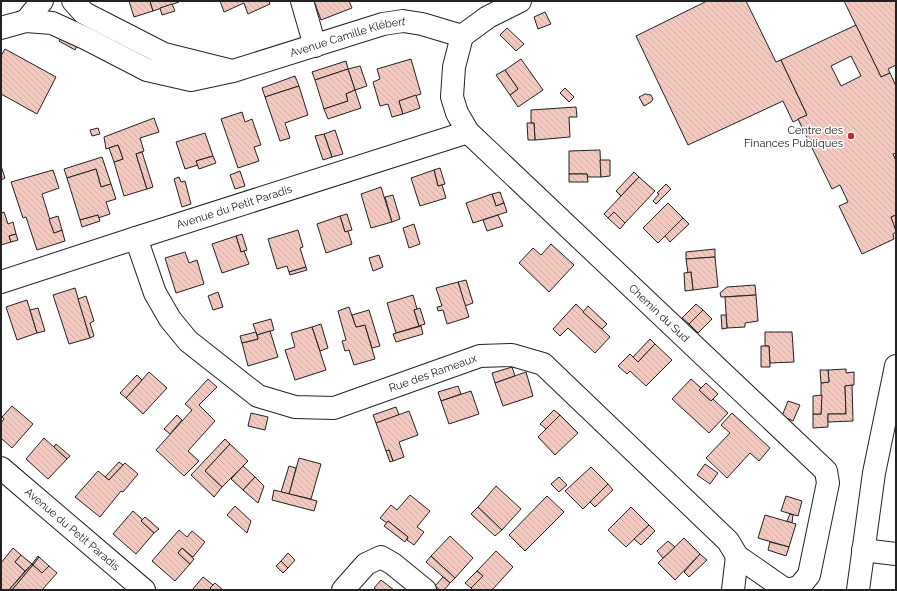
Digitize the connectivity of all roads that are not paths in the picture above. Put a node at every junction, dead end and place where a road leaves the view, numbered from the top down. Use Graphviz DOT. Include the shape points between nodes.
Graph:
graph roads {
  1 [pos="42,1"];
  2 [pos="73,1"];
  3 [pos="302,1"];
  4 [pos="520,1"];
  5 [pos="26,21"];
  6 [pos="1,28"];
  7 [pos="462,36"];
  8 [pos="316,46"];
  9 [pos="233,71"];
  10 [pos="468,132"];
  11 [pos="136,238"];
  12 [pos="1,282"];
  13 [pos="896,366"];
  14 [pos="1,468"];
  15 [pos="863,550"];
  16 [pos="896,554"];
  17 [pos="737,556"];
  18 [pos="144,590"];
  19 [pos="343,590"];
  20 [pos="425,590"];
  21 [pos="733,590"];
  22 [pos="786,590"];
  23 [pos="858,590"];
  1 -- 5 [label="street"];
  2 -- 9 [label="street" via="84,13 164,54"];
  3 -- 8 [label="street"];
  4 -- 7 [label="street" via="488,17"];
  5 -- 6 [label="street, Avenue Camille Klébert"];
  5 -- 9 [label="street, Avenue Camille Klébert" via="52,23 147,70 191,80"];
  7 -- 8 [label="street, Avenue Camille Klébert" via="422,24 403,22 383,24"];
  7 -- 10 [label="street, Chemin du Sud" via="454,67 452,97 457,113"];
  8 -- 9 [label="street, Avenue Camille Klébert"];
  10 -- 11 [label="street, Avenue du Petit Paradis"];
  10 -- 22 [label="street, Chemin du Sud" via="826,471 828,483 809,575 799,587"];
  11 -- 12 [label="street, Avenue du Petit Paradis"];
  11 -- 17 [label="street, Rue des Rameaux" via="155,293 170,319 188,341 258,396 295,407 334,408 480,356 512,355 543,364 728,541"];
  13 -- 15 [label="street" via="874,472"];
  14 -- 18 [label="street, Avenue du Petit Paradis"];
  15 -- 16 [label="street"];
  15 -- 23 [label="street"];
  17 -- 21 [label="street"];
  17 -- 22 [label="street, Chemin du Sud"];
  19 -- 20 [label="street" via="366,564 381,557"];
}
